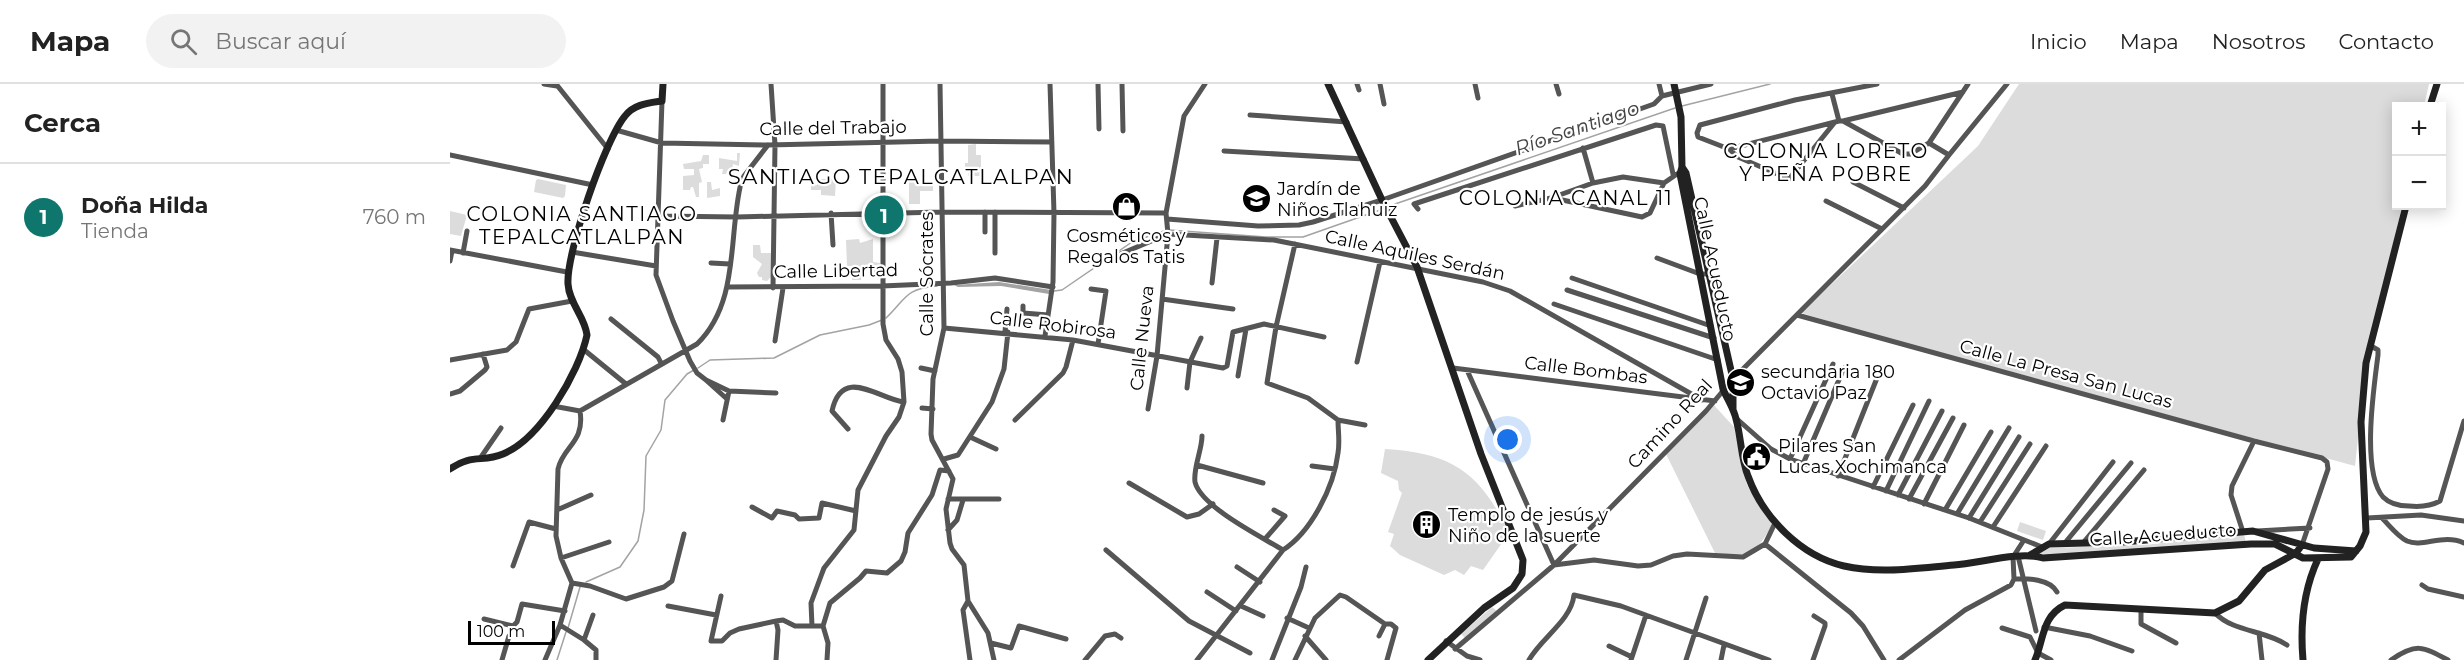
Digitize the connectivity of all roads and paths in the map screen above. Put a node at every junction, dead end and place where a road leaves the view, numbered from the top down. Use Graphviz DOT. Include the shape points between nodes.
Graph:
graph roads {
  1 [pos="544,84"];
  2 [pos="663,84"];
  3 [pos="771,84"];
  4 [pos="883,84"];
  5 [pos="940,84"];
  6 [pos="1050,84"];
  7 [pos="1098,84"];
  8 [pos="1122,84"];
  9 [pos="1205,84"];
  10 [pos="1328,84"];
  11 [pos="1380,84"];
  12 [pos="1475,84"];
  13 [pos="1557,84"];
  14 [pos="1659,84"];
  15 [pos="1711,84"];
  16 [pos="1877,84"];
  17 [pos="1968,84"];
  18 [pos="2007,84"];
  19 [pos="2437,84"];
  20 [pos="557,85"];
  21 [pos="1676,91"];
  22 [pos="1963,92"];
  23 [pos="1559,94"];
  24 [pos="1832,94"];
  25 [pos="1662,96"];
  26 [pos="1478,98"];
  27 [pos="662,101"];
  28 [pos="2431,102"];
  29 [pos="1384,104"];
  30 [pos="1250,115"];
  31 [pos="1839,121"];
  32 [pos="1347,122"];
  33 [pos="1099,129"];
  34 [pos="616,130"];
  35 [pos="1123,131"];
  36 [pos="940,141"];
  37 [pos="1052,142"];
  38 [pos="1929,142"];
  39 [pos="663,143"];
  40 [pos="882,143"];
  41 [pos="768,145"];
  42 [pos="775,145"];
  43 [pos="1582,148"];
  44 [pos="608,149"];
  45 [pos="1729,149"];
  46 [pos="1224,151"];
  47 [pos="450,155"];
  48 [pos="1949,155"];
  49 [pos="1365,159"];
  50 [pos="1681,172"];
  51 [pos="1853,182"];
  52 [pos="1593,183"];
  53 [pos="1664,183"];
  54 [pos="593,185"];
  55 [pos="1551,198"];
  56 [pos="1382,200"];
  57 [pos="1826,201"];
  58 [pos="1515,206"];
  59 [pos="1904,208"];
  60 [pos="1418,209"];
  61 [pos="2405,210"];
  62 [pos="941,212"];
  63 [pos="831,213"];
  64 [pos="882,213"];
  65 [pos="985,213"];
  66 [pos="995,213"];
  67 [pos="1054,213"];
  68 [pos="774,215"];
  69 [pos="659,216"];
  70 [pos="737,217"];
  71 [pos="1167,219"];
  72 [pos="1882,229"];
  73 [pos="467,231"];
  74 [pos="985,232"];
  75 [pos="1168,233"];
  76 [pos="1217,238"];
  77 [pos="834,244"];
  78 [pos="1294,244"];
  79 [pos="451,250"];
  80 [pos="572,252"];
  81 [pos="463,253"];
  82 [pos="995,253"];
  83 [pos="1118,255"];
  84 [pos="1657,258"];
  85 [pos="450,261"];
  86 [pos="1380,262"];
  87 [pos="711,263"];
  88 [pos="730,264"];
  89 [pos="656,266"];
  90 [pos="1417,267"];
  91 [pos="567,272"];
  92 [pos="1700,274"];
  93 [pos="1710,274"];
  94 [pos="1572,278"];
  95 [pos="942,283"];
  96 [pos="1212,283"];
  97 [pos="728,286"];
  98 [pos="882,286"];
  99 [pos="773,288"];
  100 [pos="783,288"];
  101 [pos="1053,288"];
  102 [pos="1091,289"];
  103 [pos="1567,290"];
  104 [pos="1162,299"];
  105 [pos="573,301"];
  106 [pos="1554,303"];
  107 [pos="1023,306"];
  108 [pos="1007,309"];
  109 [pos="1233,309"];
  110 [pos="1048,315"];
  111 [pos="1797,315"];
  112 [pos="611,319"];
  113 [pos="1711,326"];
  114 [pos="1276,327"];
  115 [pos="944,328"];
  116 [pos="1246,329"];
  117 [pos="1007,332"];
  118 [pos="1046,336"];
  119 [pos="1324,337"];
  120 [pos="1201,338"];
  121 [pos="1714,338"];
  122 [pos="1073,340"];
  123 [pos="775,341"];
  124 [pos="1098,344"];
  125 [pos="2371,346"];
  126 [pos="583,349"];
  127 [pos="685,351"];
  128 [pos="483,354"];
  129 [pos="1157,356"];
  130 [pos="450,360"];
  131 [pos="1718,360"];
  132 [pos="1190,362"];
  133 [pos="1357,362"];
  134 [pos="661,363"];
  135 [pos="1833,364"];
  136 [pos="921,368"];
  137 [pos="1453,368"];
  138 [pos="1844,368"];
  139 [pos="1467,370"];
  140 [pos="935,371"];
  141 [pos="1238,376"];
  142 [pos="1877,378"];
  143 [pos="1733,379"];
  144 [pos="706,380"];
  145 [pos="626,384"];
  146 [pos="1187,388"];
  147 [pos="1724,389"];
  148 [pos="729,391"];
  149 [pos="776,393"];
  150 [pos="450,394"];
  151 [pos="727,399"];
  152 [pos="1702,400"];
  153 [pos="1929,400"];
  154 [pos="1715,401"];
  155 [pos="904,402"];
  156 [pos="1912,405"];
  157 [pos="553,406"];
  158 [pos="922,408"];
  159 [pos="933,409"];
  160 [pos="1148,409"];
  161 [pos="1734,410"];
  162 [pos="580,411"];
  163 [pos="1942,411"];
  164 [pos="1953,418"];
  165 [pos="1736,419"];
  166 [pos="723,420"];
  167 [pos="1015,420"];
  168 [pos="1338,420"];
  169 [pos="2464,421"];
  170 [pos="1365,425"];
  171 [pos="1964,425"];
  172 [pos="501,428"];
  173 [pos="2009,428"];
  174 [pos="848,429"];
  175 [pos="1991,432"];
  176 [pos="1202,436"];
  177 [pos="970,437"];
  178 [pos="2019,437"];
  179 [pos="2254,441"];
  180 [pos="2030,444"];
  181 [pos="2046,446"];
  182 [pos="996,449"];
  183 [pos="481,457"];
  184 [pos="944,459"];
  185 [pos="1790,459"];
  186 [pos="450,461"];
  187 [pos="2113,462"];
  188 [pos="2131,463"];
  189 [pos="459,464"];
  190 [pos="1803,464"];
  191 [pos="1197,465"];
  192 [pos="1312,466"];
  193 [pos="450,469"];
  194 [pos="1335,469"];
  195 [pos="2144,470"];
  196 [pos="949,471"];
  197 [pos="1838,476"];
  198 [pos="1129,483"];
  199 [pos="1263,483"];
  200 [pos="1873,487"];
  201 [pos="1886,491"];
  202 [pos="591,495"];
  203 [pos="1898,495"];
  204 [pos="948,499"];
  205 [pos="999,499"];
  206 [pos="1909,499"];
  207 [pos="963,500"];
  208 [pos="1213,504"];
  209 [pos="1924,504"];
  210 [pos="752,507"];
  211 [pos="558,510"];
  212 [pos="1274,510"];
  213 [pos="1945,510"];
  214 [pos="856,511"];
  215 [pos="1957,514"];
  216 [pos="1969,518"];
  217 [pos="2367,518"];
  218 [pos="2382,518"];
  219 [pos="2464,521"];
  220 [pos="1980,522"];
  221 [pos="1775,523"];
  222 [pos="1994,527"];
  223 [pos="2310,528"];
  224 [pos="556,529"];
  225 [pos="948,530"];
  226 [pos="2248,532"];
  227 [pos="684,534"];
  228 [pos="1265,539"];
  229 [pos="2024,540"];
  230 [pos="609,542"];
  231 [pos="2083,543"];
  232 [pos="2464,543"];
  233 [pos="1765,544"];
  234 [pos="2064,544"];
  235 [pos="2251,544"];
  236 [pos="2045,545"];
  237 [pos="2302,545"];
  238 [pos="2330,549"];
  239 [pos="1106,550"];
  240 [pos="1283,550"];
  241 [pos="2356,551"];
  242 [pos="2030,555"];
  243 [pos="2300,555"];
  244 [pos="2016,556"];
  245 [pos="561,558"];
  246 [pos="2329,558"];
  247 [pos="2318,559"];
  248 [pos="1554,565"];
  249 [pos="513,566"];
  250 [pos="1237,567"];
  251 [pos="1306,567"];
  252 [pos="2312,571"];
  253 [pos="2023,578"];
  254 [pos="2014,579"];
  255 [pos="1260,582"];
  256 [pos="575,584"];
  257 [pos="2422,585"];
  258 [pos="1207,592"];
  259 [pos="2057,592"];
  260 [pos="721,596"];
  261 [pos="2464,597"];
  262 [pos="1706,598"];
  263 [pos="968,601"];
  264 [pos="668,606"];
  265 [pos="1241,606"];
  266 [pos="2141,609"];
  267 [pos="565,611"];
  268 [pos="1236,611"];
  269 [pos="2214,613"];
  270 [pos="593,615"];
  271 [pos="716,615"];
  272 [pos="1646,615"];
  273 [pos="1263,616"];
  274 [pos="1814,616"];
  275 [pos="1287,618"];
  276 [pos="484,619"];
  277 [pos="776,621"];
  278 [pos="1385,624"];
  279 [pos="560,625"];
  280 [pos="812,626"];
  281 [pos="823,627"];
  282 [pos="2044,627"];
  283 [pos="1309,628"];
  284 [pos="2002,628"];
  285 [pos="2036,631"];
  286 [pos="1696,633"];
  287 [pos="2259,633"];
  288 [pos="509,636"];
  289 [pos="1217,636"];
  290 [pos="1305,636"];
  291 [pos="1379,636"];
  292 [pos="1121,638"];
  293 [pos="1066,639"];
  294 [pos="584,640"];
  295 [pos="1446,641"];
  296 [pos="991,643"];
  297 [pos="2176,644"];
  298 [pos="1724,645"];
  299 [pos="2287,645"];
  300 [pos="1609,646"];
  301 [pos="1455,649"];
  302 [pos="2132,651"];
  303 [pos="1250,653"];
  304 [pos="2037,656"];
  305 [pos="1631,659"];
  306 [pos="502,660"];
  307 [pos="545,660"];
  308 [pos="596,660"];
  309 [pos="776,660"];
  310 [pos="827,660"];
  311 [pos="970,660"];
  312 [pos="994,660"];
  313 [pos="1086,660"];
  314 [pos="1197,660"];
  315 [pos="1272,660"];
  316 [pos="1295,660"];
  317 [pos="1326,660"];
  318 [pos="1387,660"];
  319 [pos="1428,660"];
  320 [pos="1480,660"];
  321 [pos="1529,660"];
  322 [pos="1686,660"];
  323 [pos="1721,660"];
  324 [pos="1769,660"];
  325 [pos="1813,660"];
  326 [pos="1884,660"];
  327 [pos="1899,660"];
  328 [pos="2051,660"];
  329 [pos="2262,660"];
  330 [pos="2303,660"];
  331 [pos="2391,660"];
  332 [pos="2448,660"];
  1 -- 20 [label="street"];
  2 -- 27 [label="street"];
  3 -- 42 [label="street"];
  4 -- 40 [label="street"];
  5 -- 36 [label="street, Calle Sócrates"];
  6 -- 37 [label="street"];
  7 -- 33 [label="street"];
  8 -- 35 [label="street"];
  9 -- 71 [label="street, Calle Nueva" via="1184,116"];
  10 -- 32 [label="street"];
  11 -- 29 [label="street"];
  12 -- 26 [label="street"];
  13 -- 23 [label="street"];
  14 -- 25 [label="street"];
  15 -- 21 [label="street"];
  16 -- 24 [label="street"];
  17 -- 22 [label="street"];
  18 -- 48 [label="street, Camino Real"];
  19 -- 28 [label="street"];
  20 -- 44 [label="street"];
  21 -- 25 [label="street"];
  21 -- 50 [label="street, Calle Acueducto" via="1681,117"];
  22 -- 31 [label="street"];
  22 -- 38 [label="street"];
  24 -- 31 [label="street"];
  24 -- 45 [label="street" via="1794,100 1697,128 1698,137"];
  25 -- 56 [label="street" via="1654,104"];
  27 -- 34 [label="street" via="631,110"];
  27 -- 39 [label="street"];
  30 -- 32 [label="street"];
  31 -- 38 [label="street" via="1903,154"];
  31 -- 45 [label="street"];
  31 -- 45 [label="street" via="1789,179 1738,157"];
  32 -- 49 [label="street"];
  34 -- 39 [label="street, Calle del Trabajo"];
  34 -- 44 [label="street"];
  36 -- 37 [label="street, Calle del Trabajo"];
  36 -- 40 [label="street, Calle del Trabajo"];
  36 -- 62 [label="street, Calle Sócrates"];
  37 -- 67 [label="street"];
  38 -- 48 [label="street"];
  39 -- 41 [label="street, Calle del Trabajo"];
  39 -- 69 [label="street"];
  40 -- 42 [label="street, Calle del Trabajo"];
  40 -- 64 [label="street"];
  41 -- 42 [label="street, Calle del Trabajo"];
  41 -- 70 [label="street" via="744,176"];
  42 -- 68 [label="street"];
  43 -- 50 [label="street" via="1660,125"];
  43 -- 52 [label="street"];
  43 -- 60 [label="street" via="1414,204"];
  44 -- 54 [label="street"];
  46 -- 49 [label="street"];
  47 -- 54 [label="street"];
  48 -- 59 [label="street, Camino Real"];
  49 -- 56 [label="street"];
  50 -- 53 [label="street"];
  50 -- 92 [label="street, Calle Acueducto"];
  50 -- 93 [label="street, Calle Acueducto"];
  51 -- 59 [label="street"];
  52 -- 53 [label="street" via="1623,177"];
  52 -- 55 [label="street"];
  53 -- 55 [label="street" via="1650,213 1642,217"];
  54 -- 80 [label="street"];
  55 -- 58 [label="street"];
  56 -- 71 [label="street" via="1299,225"];
  56 -- 90 [label="street"];
  57 -- 72 [label="street"];
  59 -- 72 [label="street, Camino Real"];
  61 -- 125 [label="street"];
  62 -- 64 [label="street"];
  62 -- 65 [label="street"];
  62 -- 95 [label="street, Calle Sócrates"];
  63 -- 64 [label="street"];
  63 -- 68 [label="street"];
  63 -- 77 [label="street"];
  64 -- 98 [label="street"];
  65 -- 66 [label="street"];
  65 -- 74 [label="street"];
  66 -- 67 [label="street"];
  66 -- 82 [label="street"];
  67 -- 71 [label="street"];
  67 -- 101 [label="street"];
  68 -- 70 [label="street"];
  68 -- 99 [label="street"];
  69 -- 70 [label="street"];
  69 -- 89 [label="street"];
  70 -- 88 [label="street"];
  71 -- 75 [label="street, Calle Nueva"];
  72 -- 111 [label="street, Camino Real"];
  73 -- 81 [label="street"];
  75 -- 76 [label="street, Calle Aquiles Serdán"];
  75 -- 83 [label="street"];
  75 -- 104 [label="street, Calle Nueva"];
  76 -- 78 [label="street, Calle Aquiles Serdán"];
  76 -- 96 [label="street"];
  78 -- 86 [label="street, Calle Aquiles Serdán"];
  78 -- 114 [label="street"];
  79 -- 81 [label="street"];
  79 -- 85 [label="street"];
  80 -- 89 [label="street"];
  80 -- 91 [label="street"];
  81 -- 91 [label="street"];
  84 -- 92 [label="street"];
  86 -- 90 [label="street, Calle Aquiles Serdán"];
  86 -- 133 [label="street"];
  87 -- 88 [label="street"];
  88 -- 97 [label="street"];
  89 -- 127 [label="street" via="658,284"];
  90 -- 137 [label="street"];
  90 -- 152 [label="street, Calle Aquiles Serdán" via="1510,291"];
  91 -- 105 [label="street"];
  92 -- 93 [label="street"];
  92 -- 113 [label="street, Calle Acueducto"];
  93 -- 143 [label="street, Calle Acueducto"];
  94 -- 113 [label="street"];
  95 -- 98 [label="street, Calle Libertad"];
  95 -- 101 [label="street, Calle Libertad" via="995,278"];
  95 -- 115 [label="street, Calle Sócrates"];
  97 -- 99 [label="street, Calle Libertad"];
  97 -- 127 [label="street" via="706,336"];
  98 -- 100 [label="street, Calle Libertad"];
  98 -- 155 [label="street" via="886,340 902,372"];
  99 -- 100 [label="street, Calle Libertad"];
  100 -- 123 [label="street"];
  101 -- 110 [label="street"];
  102 -- 124 [label="street" via="1106,291"];
  103 -- 121 [label="street"];
  104 -- 109 [label="street"];
  104 -- 129 [label="street, Calle Nueva"];
  105 -- 126 [label="street" via="587,332"];
  105 -- 128 [label="street" via="530,309 516,342 507,350"];
  106 -- 131 [label="street"];
  107 -- 110 [label="street" via="1023,313"];
  108 -- 117 [label="street"];
  110 -- 118 [label="street"];
  111 -- 143 [label="street, Camino Real"];
  111 -- 179 [label="street, Calle La Presa San Lucas"];
  112 -- 134 [label="street"];
  113 -- 121 [label="street, Calle Acueducto"];
  114 -- 116 [label="street" via="1264,324"];
  114 -- 119 [label="street"];
  114 -- 168 [label="street" via="1267,383 1308,398"];
  115 -- 117 [label="street, Calle Robirosa"];
  115 -- 140 [label="street, Calle Sócrates"];
  116 -- 132 [label="street, Calle Robirosa" via="1232,333 1226,368"];
  116 -- 141 [label="street"];
  117 -- 118 [label="street, Calle Robirosa"];
  117 -- 177 [label="street" via="999,384"];
  118 -- 122 [label="street, Calle Robirosa"];
  120 -- 132 [label="street"];
  121 -- 131 [label="street, Calle Acueducto"];
  122 -- 124 [label="street, Calle Robirosa"];
  122 -- 167 [label="street" via="1063,373"];
  124 -- 129 [label="street, Calle Robirosa"];
  125 -- 169 [label="street" via="2378,350 2372,414 2373,466 2384,497 2400,506 2417,507 2440,501"];
  125 -- 217 [label="street" via="2361,422"];
  126 -- 145 [label="street"];
  126 -- 157 [label="street" via="571,380"];
  127 -- 134 [label="street"];
  127 -- 144 [label="street" via="697,373"];
  128 -- 130 [label="street"];
  128 -- 150 [label="street" via="485,370 460,391"];
  129 -- 132 [label="street, Calle Robirosa"];
  129 -- 160 [label="street, Calle Nueva"];
  131 -- 147 [label="street, Calle Acueducto"];
  132 -- 146 [label="street"];
  134 -- 145 [label="street"];
  135 -- 185 [label="street"];
  136 -- 140 [label="street"];
  137 -- 139 [label="street, Calle Bombas"];
  137 -- 295 [label="street" via="1481,454 1523,560 1522,574 1513,588"];
  138 -- 190 [label="street"];
  139 -- 152 [label="street, Calle Bombas"];
  139 -- 248 [label="street"];
  140 -- 159 [label="street, Calle Sócrates"];
  142 -- 197 [label="street"];
  143 -- 147 [label="street, Camino Real"];
  143 -- 161 [label="street, Calle Acueducto"];
  144 -- 148 [label="street"];
  144 -- 151 [label="street"];
  145 -- 162 [label="street"];
  147 -- 154 [label="street, Camino Real"];
  147 -- 161 [label="street, Calle Acueducto"];
  148 -- 149 [label="street"];
  148 -- 151 [label="street"];
  151 -- 166 [label="street"];
  152 -- 154 [label="street, Calle Bombas"];
  153 -- 201 [label="street"];
  154 -- 248 [label="street, Camino Real"];
  155 -- 174 [label="street" via="888,399 875,390 850,388 838,396 832,411"];
  155 -- 214 [label="street" via="858,490"];
  156 -- 200 [label="street"];
  157 -- 162 [label="street"];
  157 -- 183 [label="street" via="514,448 494,457"];
  158 -- 159 [label="street"];
  159 -- 184 [label="street, Calle Sócrates" via="932,440"];
  161 -- 165 [label="street, Calle Acueducto"];
  162 -- 211 [label="street" via="575,442 559,465"];
  163 -- 203 [label="street"];
  164 -- 206 [label="street"];
  165 -- 185 [label="street" via="1771,449"];
  165 -- 221 [label="street, Calle Acueducto" via="1748,478"];
  168 -- 170 [label="street"];
  168 -- 194 [label="street"];
  171 -- 209 [label="street"];
  172 -- 183 [label="street"];
  173 -- 215 [label="street"];
  175 -- 213 [label="street"];
  176 -- 191 [label="street"];
  177 -- 182 [label="street"];
  177 -- 184 [label="street" via="958,455"];
  178 -- 216 [label="street"];
  179 -- 223 [label="street, Calle La Presa San Lucas" via="2327,462"];
  179 -- 226 [label="street" via="2231,495"];
  180 -- 220 [label="street"];
  181 -- 222 [label="street"];
  183 -- 189 [label="street"];
  184 -- 196 [label="street, Calle Sócrates"];
  185 -- 190 [label="street"];
  186 -- 189 [label="street"];
  187 -- 236 [label="street"];
  188 -- 234 [label="street"];
  189 -- 193 [label="street"];
  190 -- 197 [label="street"];
  191 -- 199 [label="street"];
  191 -- 208 [label="street" via="1195,482"];
  192 -- 194 [label="street"];
  194 -- 240 [label="street" via="1309,525"];
  195 -- 231 [label="street"];
  196 -- 204 [label="street, Calle Sócrates" via="953,479"];
  196 -- 281 [label="street" via="940,470 932,495 909,533 901,561 887,573 866,571 830,603"];
  197 -- 200 [label="street"];
  198 -- 208 [label="street" via="1187,517"];
  200 -- 201 [label="street"];
  201 -- 203 [label="street"];
  202 -- 211 [label="street"];
  203 -- 206 [label="street"];
  204 -- 207 [label="street"];
  204 -- 225 [label="street, Calle Sócrates"];
  205 -- 207 [label="street"];
  206 -- 209 [label="street"];
  207 -- 225 [label="street" via="957,520"];
  208 -- 228 [label="street" via="1234,522"];
  209 -- 213 [label="street"];
  210 -- 214 [label="street" via="772,518 777,511 799,519 819,518 822,503"];
  211 -- 224 [label="street"];
  212 -- 228 [label="street" via="1285,516"];
  213 -- 215 [label="street"];
  214 -- 280 [label="street" via="854,530 824,568 817,585 811,603"];
  215 -- 216 [label="street"];
  216 -- 220 [label="street"];
  217 -- 218 [label="street"];
  217 -- 241 [label="street" via="2366,532"];
  218 -- 219 [label="street" via="2414,515"];
  218 -- 232 [label="street" via="2399,536 2414,543 2446,538"];
  220 -- 222 [label="street"];
  221 -- 233 [label="street"];
  221 -- 244 [label="street, Calle Acueducto" via="1787,536 1825,560 1873,570 1982,563"];
  222 -- 229 [label="street"];
  223 -- 226 [label="street, Calle Acueducto"];
  223 -- 237 [label="street"];
  224 -- 245 [label="street"];
  224 -- 249 [label="street" via="529,522"];
  225 -- 263 [label="street, Calle Sócrates" via="952,549 964,565"];
  226 -- 231 [label="street, Calle Acueducto"];
  226 -- 235 [label="street"];
  226 -- 237 [label="street, Calle Acueducto"];
  227 -- 256 [label="street" via="672,581 664,587 626,598"];
  228 -- 240 [label="street"];
  229 -- 236 [label="street"];
  229 -- 244 [label="street"];
  230 -- 245 [label="street"];
  231 -- 234 [label="street, Calle Acueducto"];
  233 -- 248 [label="street" via="1743,557 1688,554 1651,565 1594,560"];
  233 -- 326 [label="street" via="1851,613"];
  234 -- 236 [label="street, Calle Acueducto"];
  235 -- 242 [label="street, Calle Acueducto" via="2043,558"];
  235 -- 243 [label="street, Calle Acueducto" via="2275,544"];
  236 -- 242 [label="street, Calle Acueducto"];
  237 -- 238 [label="street, Calle Acueducto"];
  237 -- 243 [label="street"];
  238 -- 241 [label="street, Calle Acueducto"];
  238 -- 246 [label="street"];
  239 -- 289 [label="street" via="1189,621"];
  240 -- 255 [label="street"];
  241 -- 246 [label="street, Calle Acueducto" via="2351,557"];
  242 -- 244 [label="street, Calle Acueducto"];
  243 -- 247 [label="street, Calle Acueducto"];
  243 -- 252 [label="street"];
  243 -- 269 [label="street" via="2273,564 2239,602"];
  244 -- 253 [label="street"];
  244 -- 254 [label="street"];
  245 -- 256 [label="street"];
  246 -- 247 [label="street, Calle Acueducto"];
  247 -- 252 [label="street"];
  248 -- 301 [label="street, Camino Real"];
  250 -- 255 [label="street"];
  251 -- 275 [label="street"];
  252 -- 330 [label="street" via="2304,597"];
  253 -- 254 [label="street"];
  253 -- 259 [label="street" via="2048,583"];
  253 -- 285 [label="street"];
  254 -- 327 [label="street" via="2008,588 1965,610"];
  255 -- 265 [label="street"];
  256 -- 267 [label="street"];
  257 -- 261 [label="street"];
  258 -- 268 [label="street"];
  260 -- 271 [label="street"];
  262 -- 286 [label="street"];
  263 -- 296 [label="street, Calle Sócrates"];
  263 -- 311 [label="street" via="963,610"];
  264 -- 271 [label="street"];
  265 -- 268 [label="street"];
  265 -- 273 [label="street"];
  266 -- 269 [label="street"];
  266 -- 282 [label="street" via="2065,605 2050,615"];
  266 -- 297 [label="street" via="2141,624"];
  267 -- 276 [label="street" via="526,604 521,606 513,627"];
  267 -- 279 [label="street"];
  268 -- 289 [label="street"];
  269 -- 287 [label="street" via="2222,621"];
  270 -- 294 [label="street"];
  271 -- 277 [label="street" via="711,641 718,642 740,629"];
  272 -- 286 [label="street"];
  272 -- 305 [label="street"];
  272 -- 321 [label="street" via="1574,596 1573,607"];
  274 -- 325 [label="street" via="1825,626"];
  275 -- 283 [label="street"];
  275 -- 315 [label="street"];
  277 -- 280 [label="street"];
  277 -- 309 [label="street"];
  278 -- 283 [label="street" via="1340,595"];
  278 -- 291 [label="street"];
  278 -- 318 [label="street" via="1396,628"];
  279 -- 294 [label="street"];
  279 -- 307 [label="street"];
  280 -- 281 [label="street"];
  281 -- 310 [label="street" via="828,643"];
  282 -- 302 [label="street" via="2090,636"];
  282 -- 304 [label="street"];
  283 -- 290 [label="street"];
  284 -- 304 [label="street" via="2030,637"];
  286 -- 298 [label="street"];
  286 -- 322 [label="street"];
  287 -- 299 [label="street"];
  287 -- 329 [label="street"];
  288 -- 306 [label="street"];
  289 -- 303 [label="street"];
  289 -- 314 [label="street"];
  290 -- 316 [label="street"];
  290 -- 317 [label="street"];
  292 -- 313 [label="street" via="1115,634 1105,636"];
  293 -- 296 [label="street" via="1021,626 1016,627 1011,648"];
  294 -- 308 [label="street" via="596,650"];
  295 -- 301 [label="street"];
  295 -- 319 [label="street"];
  296 -- 312 [label="street, Calle Sócrates"];
  298 -- 323 [label="street"];
  298 -- 324 [label="street"];
  300 -- 305 [label="street"];
  301 -- 320 [label="street"];
  304 -- 328 [label="street"];
  331 -- 332 [label="street" via="2417,647"];
}
